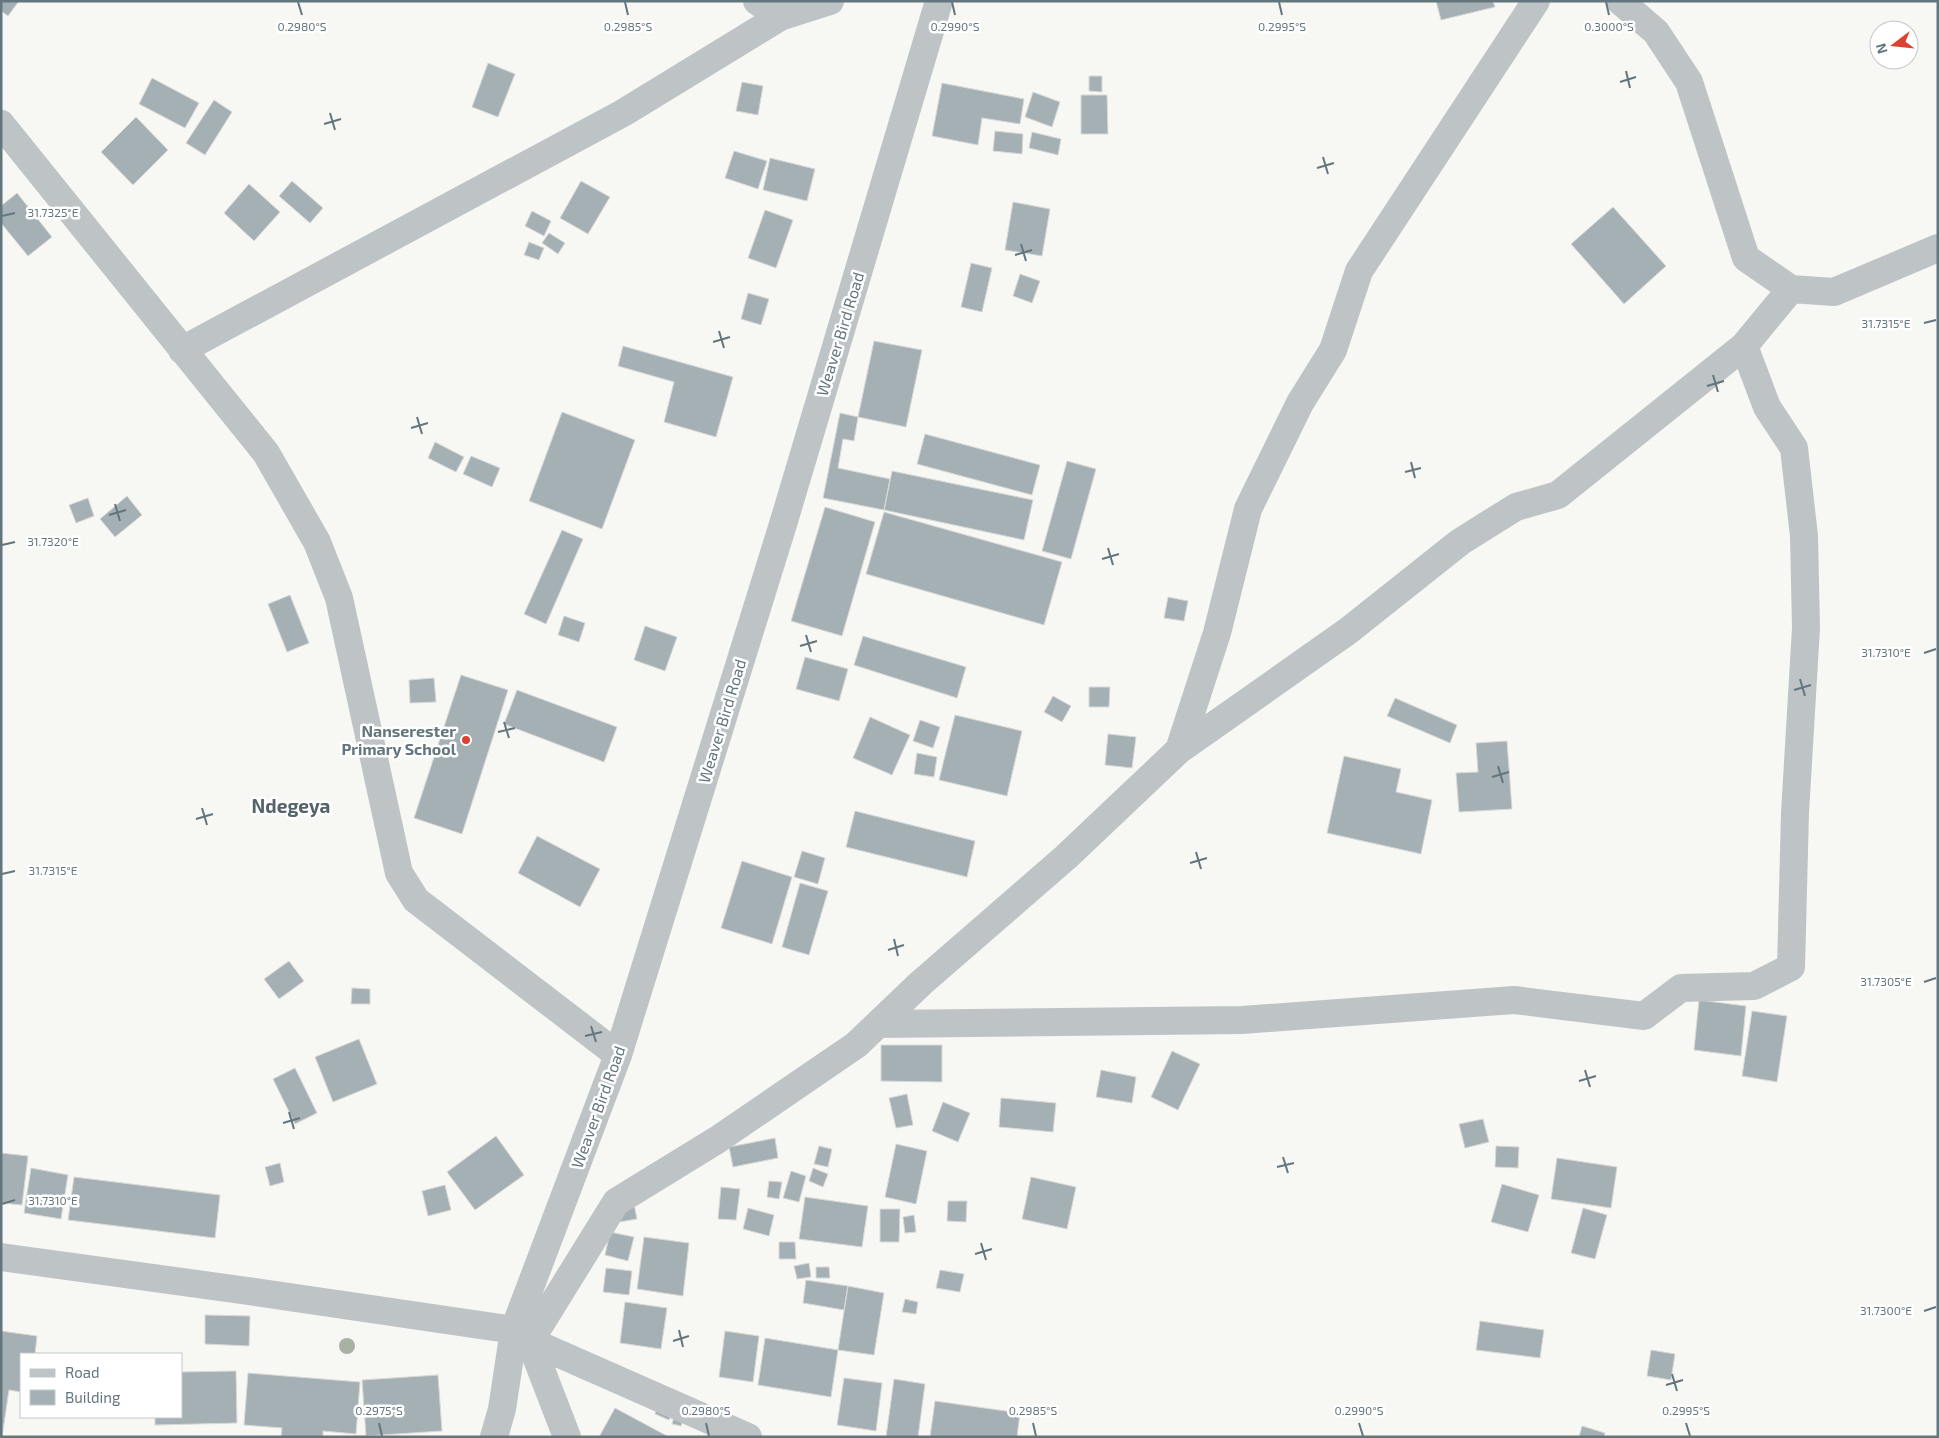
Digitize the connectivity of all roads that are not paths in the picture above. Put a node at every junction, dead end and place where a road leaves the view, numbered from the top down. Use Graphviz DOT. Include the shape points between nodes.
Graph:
graph roads {
  1 [pos="757,1"];
  2 [pos="830,1"];
  3 [pos="939,1"];
  4 [pos="1536,1"];
  5 [pos="1620,1"];
  6 [pos="780,17"];
  7 [pos="1,124"];
  8 [pos="1938,248"];
  9 [pos="1791,289"];
  10 [pos="1744,346"];
  11 [pos="182,350"];
  12 [pos="1179,750"];
  13 [pos="879,1024"];
  14 [pos="618,1055"];
  15 [pos="1,1257"];
  16 [pos="522,1336"];
  17 [pos="494,1437"];
  18 [pos="567,1437"];
  19 [pos="748,1437"];
  1 -- 6 [label="street"];
  2 -- 6 [label="street"];
  3 -- 14 [label="street, Weaver Bird Road" via="784,521"];
  4 -- 12 [label="street" via="1359,271 1333,350 1300,403 1248,509 1217,634"];
  5 -- 9 [label="street" via="1656,32 1689,82 1746,258"];
  6 -- 11 [label="street" via="623,113"];
  7 -- 11 [label="street"];
  8 -- 9 [label="street" via="1834,292"];
  9 -- 10 [label="street"];
  10 -- 12 [label="street" via="1558,495 1516,507 1460,542 1348,631"];
  10 -- 13 [label="street" via="1767,407 1794,448 1804,536 1806,628 1795,813 1791,967 1754,986 1681,988 1644,1016 1514,1000 1242,1020"];
  11 -- 14 [label="street" via="266,453 317,542 339,598 399,873 416,900"];
  12 -- 13 [label="street" via="1066,857 921,983"];
  13 -- 16 [label="street" via="856,1045 717,1140 616,1202"];
  14 -- 16 [label="street, Weaver Bird Road"];
  15 -- 16 [label="street" via="248,1290"];
  16 -- 17 [label="street, Weaver Bird Road"];
  16 -- 18 [label="street"];
  16 -- 19 [label="street"];
}
